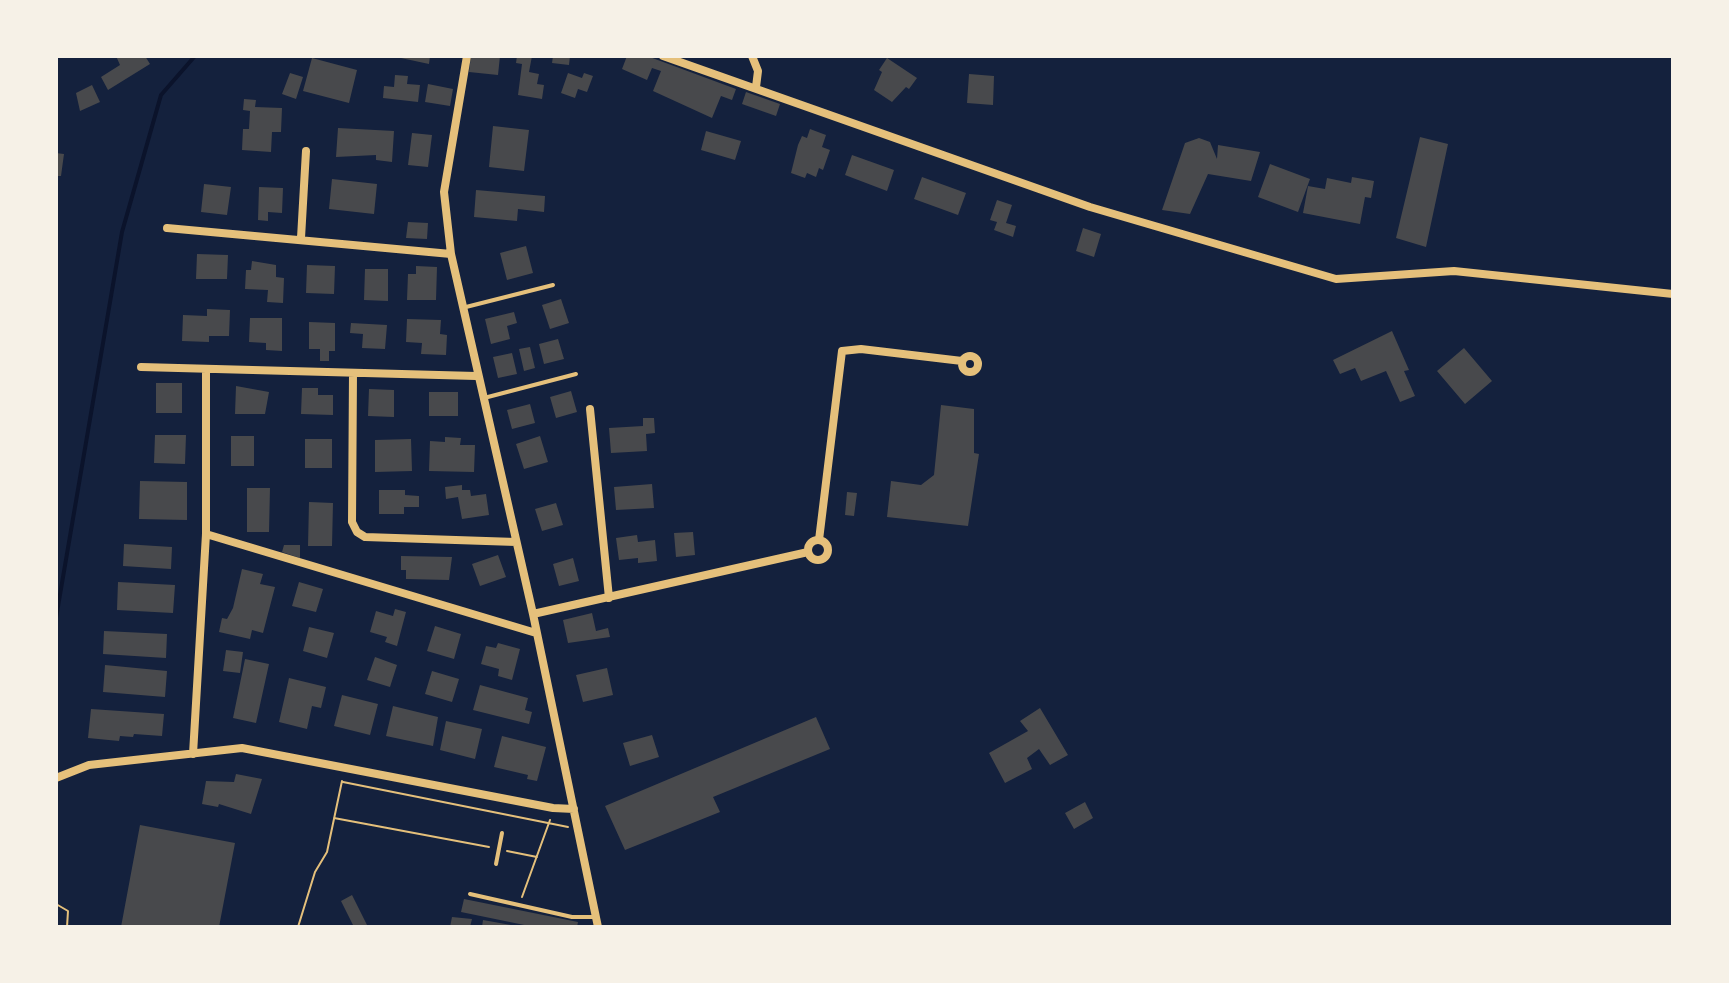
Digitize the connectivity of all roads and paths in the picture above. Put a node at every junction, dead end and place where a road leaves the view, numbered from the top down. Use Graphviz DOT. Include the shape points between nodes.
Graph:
graph roads {
  1 [pos="467,56"];
  2 [pos="663,56"];
  3 [pos="752,56"];
  4 [pos="756,87"];
  5 [pos="306,151"];
  6 [pos="167,228"];
  7 [pos="301,238"];
  8 [pos="451,254"];
  9 [pos="553,285"];
  10 [pos="1673,294"];
  11 [pos="462,308"];
  12 [pos="962,361"];
  13 [pos="141,367"];
  14 [pos="206,369"];
  15 [pos="353,373"];
  16 [pos="576,374"];
  17 [pos="476,376"];
  18 [pos="481,399"];
  19 [pos="590,409"];
  20 [pos="206,534"];
  21 [pos="819,540"];
  22 [pos="516,542"];
  23 [pos="808,552"];
  24 [pos="609,598"];
  25 [pos="533,614"];
  26 [pos="536,633"];
  27 [pos="193,754"];
  28 [pos="343,777"];
  29 [pos="56,778"];
  30 [pos="342,781"];
  31 [pos="553,808"];
  32 [pos="574,809"];
  33 [pos="334,818"];
  34 [pos="549,824"];
  35 [pos="577,827"];
  36 [pos="502,833"];
  37 [pos="499,849"];
  38 [pos="537,857"];
  39 [pos="496,864"];
  40 [pos="470,894"];
  41 [pos="56,904"];
  42 [pos="519,905"];
  43 [pos="596,917"];
  44 [pos="67,927"];
  45 [pos="298,927"];
  46 [pos="598,927"];
  1 -- 8 [label="street" via="444,192"];
  2 -- 4 [label="street"];
  3 -- 4 [label="street" via="758,71"];
  4 -- 10 [label="street" via="1090,207 1336,279 1454,271"];
  5 -- 7 [label="street"];
  6 -- 7 [label="street"];
  7 -- 8 [label="street"];
  8 -- 11 [label="street"];
  9 -- 11 [label="lane"];
  11 -- 17 [label="street"];
  12 -- 21 [label="street" via="842,351"];
  13 -- 14 [label="street"];
  14 -- 15 [label="street"];
  14 -- 20 [label="street"];
  15 -- 17 [label="street"];
  15 -- 22 [label="street" via="352,522 357,532 365,537"];
  16 -- 18 [label="lane"];
  17 -- 18 [label="street"];
  18 -- 22 [label="street"];
  19 -- 24 [label="street"];
  20 -- 26 [label="street"];
  20 -- 27 [label="street"];
  21 -- 23 [label="street"];
  21 -- 23 [label="street" via="828,546 827,556 818,561"];
  22 -- 25 [label="street"];
  23 -- 24 [label="street"];
  24 -- 25 [label="street"];
  25 -- 26 [label="street"];
  26 -- 32 [label="street"];
  27 -- 29 [label="street" via="89,765"];
  27 -- 31 [label="street" via="249,748"];
  28 -- 30 [label="path"];
  30 -- 33 [label="path"];
  30 -- 34 [label="path"];
  31 -- 32 [label="street"];
  31 -- 34 [label="path"];
  32 -- 35 [label="street"];
  33 -- 37 [label="path"];
  33 -- 45 [label="path" via="327,852"];
  34 -- 35 [label="path"];
  34 -- 38 [label="path"];
  35 -- 43 [label="street"];
  36 -- 37 [label="lane"];
  37 -- 38 [label="path"];
  37 -- 39 [label="lane"];
  38 -- 42 [label="path"];
  40 -- 42 [label="lane"];
  41 -- 44 [label="path" via="68,911"];
  42 -- 43 [label="lane"];
  43 -- 46 [label="street"];
}
